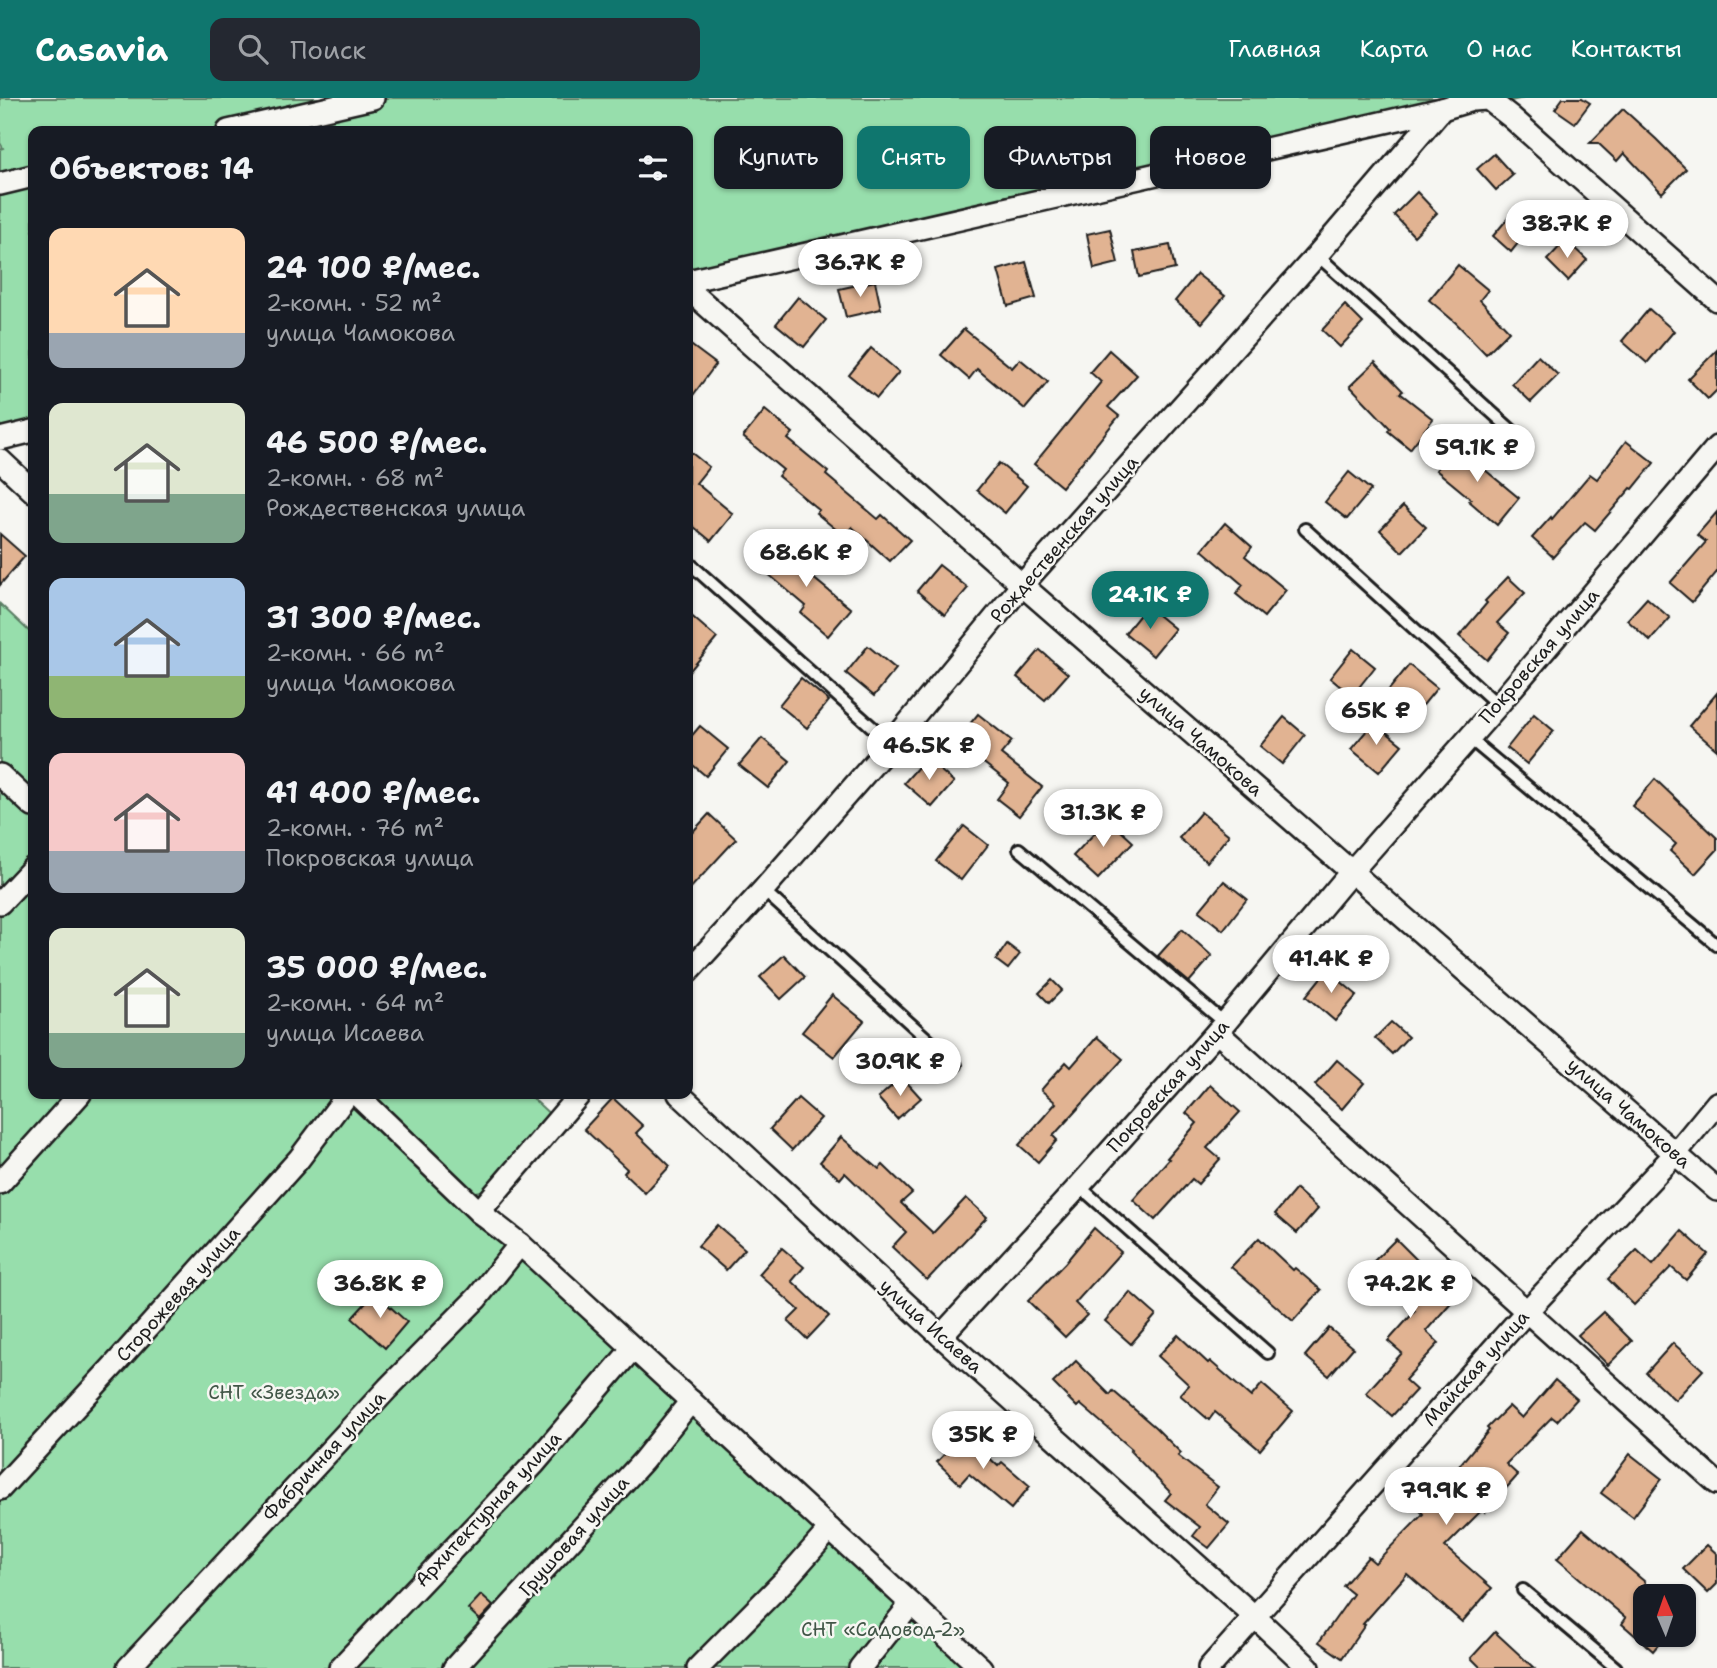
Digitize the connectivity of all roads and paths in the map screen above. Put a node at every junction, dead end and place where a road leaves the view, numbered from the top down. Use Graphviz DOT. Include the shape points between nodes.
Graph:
graph roads {
  1 [pos="373,98"];
  2 [pos="1442,109"];
  3 [pos="250,126"];
  4 [pos="28,177"];
  5 [pos="0,184"];
  6 [pos="1317,255"];
  7 [pos="693,280"];
  8 [pos="693,293"];
  9 [pos="1717,300"];
  10 [pos="28,432"];
  11 [pos="1517,435"];
  12 [pos="0,439"];
  13 [pos="1717,447"];
  14 [pos="0,460"];
  15 [pos="28,486"];
  16 [pos="1305,529"];
  17 [pos="693,566"];
  18 [pos="1021,585"];
  19 [pos="1498,705"];
  20 [pos="1469,738"];
  21 [pos="891,744"];
  22 [pos="0,775"];
  23 [pos="28,801"];
  24 [pos="1018,849"];
  25 [pos="1351,872"];
  26 [pos="28,873"];
  27 [pos="763,890"];
  28 [pos="0,903"];
  29 [pos="1717,945"];
  30 [pos="693,967"];
  31 [pos="1221,1027"];
  32 [pos="956,1065"];
  33 [pos="76,1099"];
  34 [pos="344,1099"];
  35 [pos="361,1099"];
  36 [pos="576,1099"];
  37 [pos="684,1099"];
  38 [pos="1717,1103"];
  39 [pos="1675,1154"];
  40 [pos="0,1183"];
  41 [pos="1079,1186"];
  42 [pos="1717,1189"];
  43 [pos="479,1212"];
  44 [pos="520,1244"];
  45 [pos="1527,1311"];
  46 [pos="941,1336"];
  47 [pos="633,1348"];
  48 [pos="1268,1353"];
  49 [pos="691,1401"];
  50 [pos="1717,1483"];
  51 [pos="0,1489"];
  52 [pos="830,1529"];
  53 [pos="1523,1590"];
  54 [pos="911,1604"];
  55 [pos="1255,1616"];
  56 [pos="975,1666"];
  57 [pos="128,1668"];
  58 [pos="340,1668"];
  59 [pos="454,1668"];
  60 [pos="698,1668"];
  61 [pos="860,1668"];
  62 [pos="1209,1668"];
  63 [pos="1309,1668"];
  64 [pos="1616,1668"];
  1 -- 3 [label="street"];
  2 -- 6 [label="street, Рождественская улица"];
  2 -- 7 [label="street"];
  2 -- 9 [label="street" via="1488,99"];
  4 -- 5 [label="street"];
  6 -- 11 [label="lane"];
  6 -- 18 [label="street, Рождественская улица"];
  8 -- 18 [label="street, улица Чамокова"];
  10 -- 12 [label="street"];
  13 -- 19 [label="street, Покровская улица"];
  14 -- 15 [label="street"];
  16 -- 19 [label="lane"];
  17 -- 21 [label="lane"];
  18 -- 21 [label="street, Рождественская улица"];
  18 -- 25 [label="street, улица Чамокова"];
  19 -- 20 [label="street, Покровская улица"];
  20 -- 25 [label="street, Покровская улица"];
  20 -- 29 [label="lane"];
  21 -- 27 [label="street, Рождественская улица"];
  22 -- 23 [label="street"];
  24 -- 31 [label="lane"];
  25 -- 31 [label="street, Покровская улица"];
  25 -- 39 [label="street, улица Чамокова"];
  26 -- 28 [label="street"];
  27 -- 30 [label="street, Рождественская улица"];
  27 -- 32 [label="lane"];
  31 -- 41 [label="street, Покровская улица"];
  31 -- 45 [label="street"];
  33 -- 40 [label="street"];
  34 -- 51 [label="street, Сторожевая улица" via="290,1168"];
  35 -- 43 [label="street"];
  36 -- 43 [label="street"];
  37 -- 46 [label="street, улица Исаева"];
  38 -- 39 [label="street, Майская улица"];
  39 -- 42 [label="street, улица Чамокова"];
  39 -- 45 [label="street, Майская улица"];
  41 -- 46 [label="street, Покровская улица"];
  41 -- 48 [label="lane"];
  43 -- 44 [label="street"];
  44 -- 47 [label="street"];
  44 -- 57 [label="street, Фабричная улица" via="477,1298"];
  45 -- 50 [label="street"];
  45 -- 55 [label="street, Майская улица"];
  46 -- 55 [label="street, улица Исаева"];
  47 -- 49 [label="street"];
  47 -- 58 [label="street, Архитектурная улица" via="534,1464"];
  49 -- 52 [label="street"];
  49 -- 59 [label="street, Грушовая улица" via="643,1461"];
  52 -- 54 [label="street"];
  52 -- 60 [label="street"];
  53 -- 64 [label="lane"];
  54 -- 56 [label="street"];
  54 -- 61 [label="street"];
  55 -- 62 [label="street, Майская улица"];
  55 -- 63 [label="street, улица Исаева"];
}
